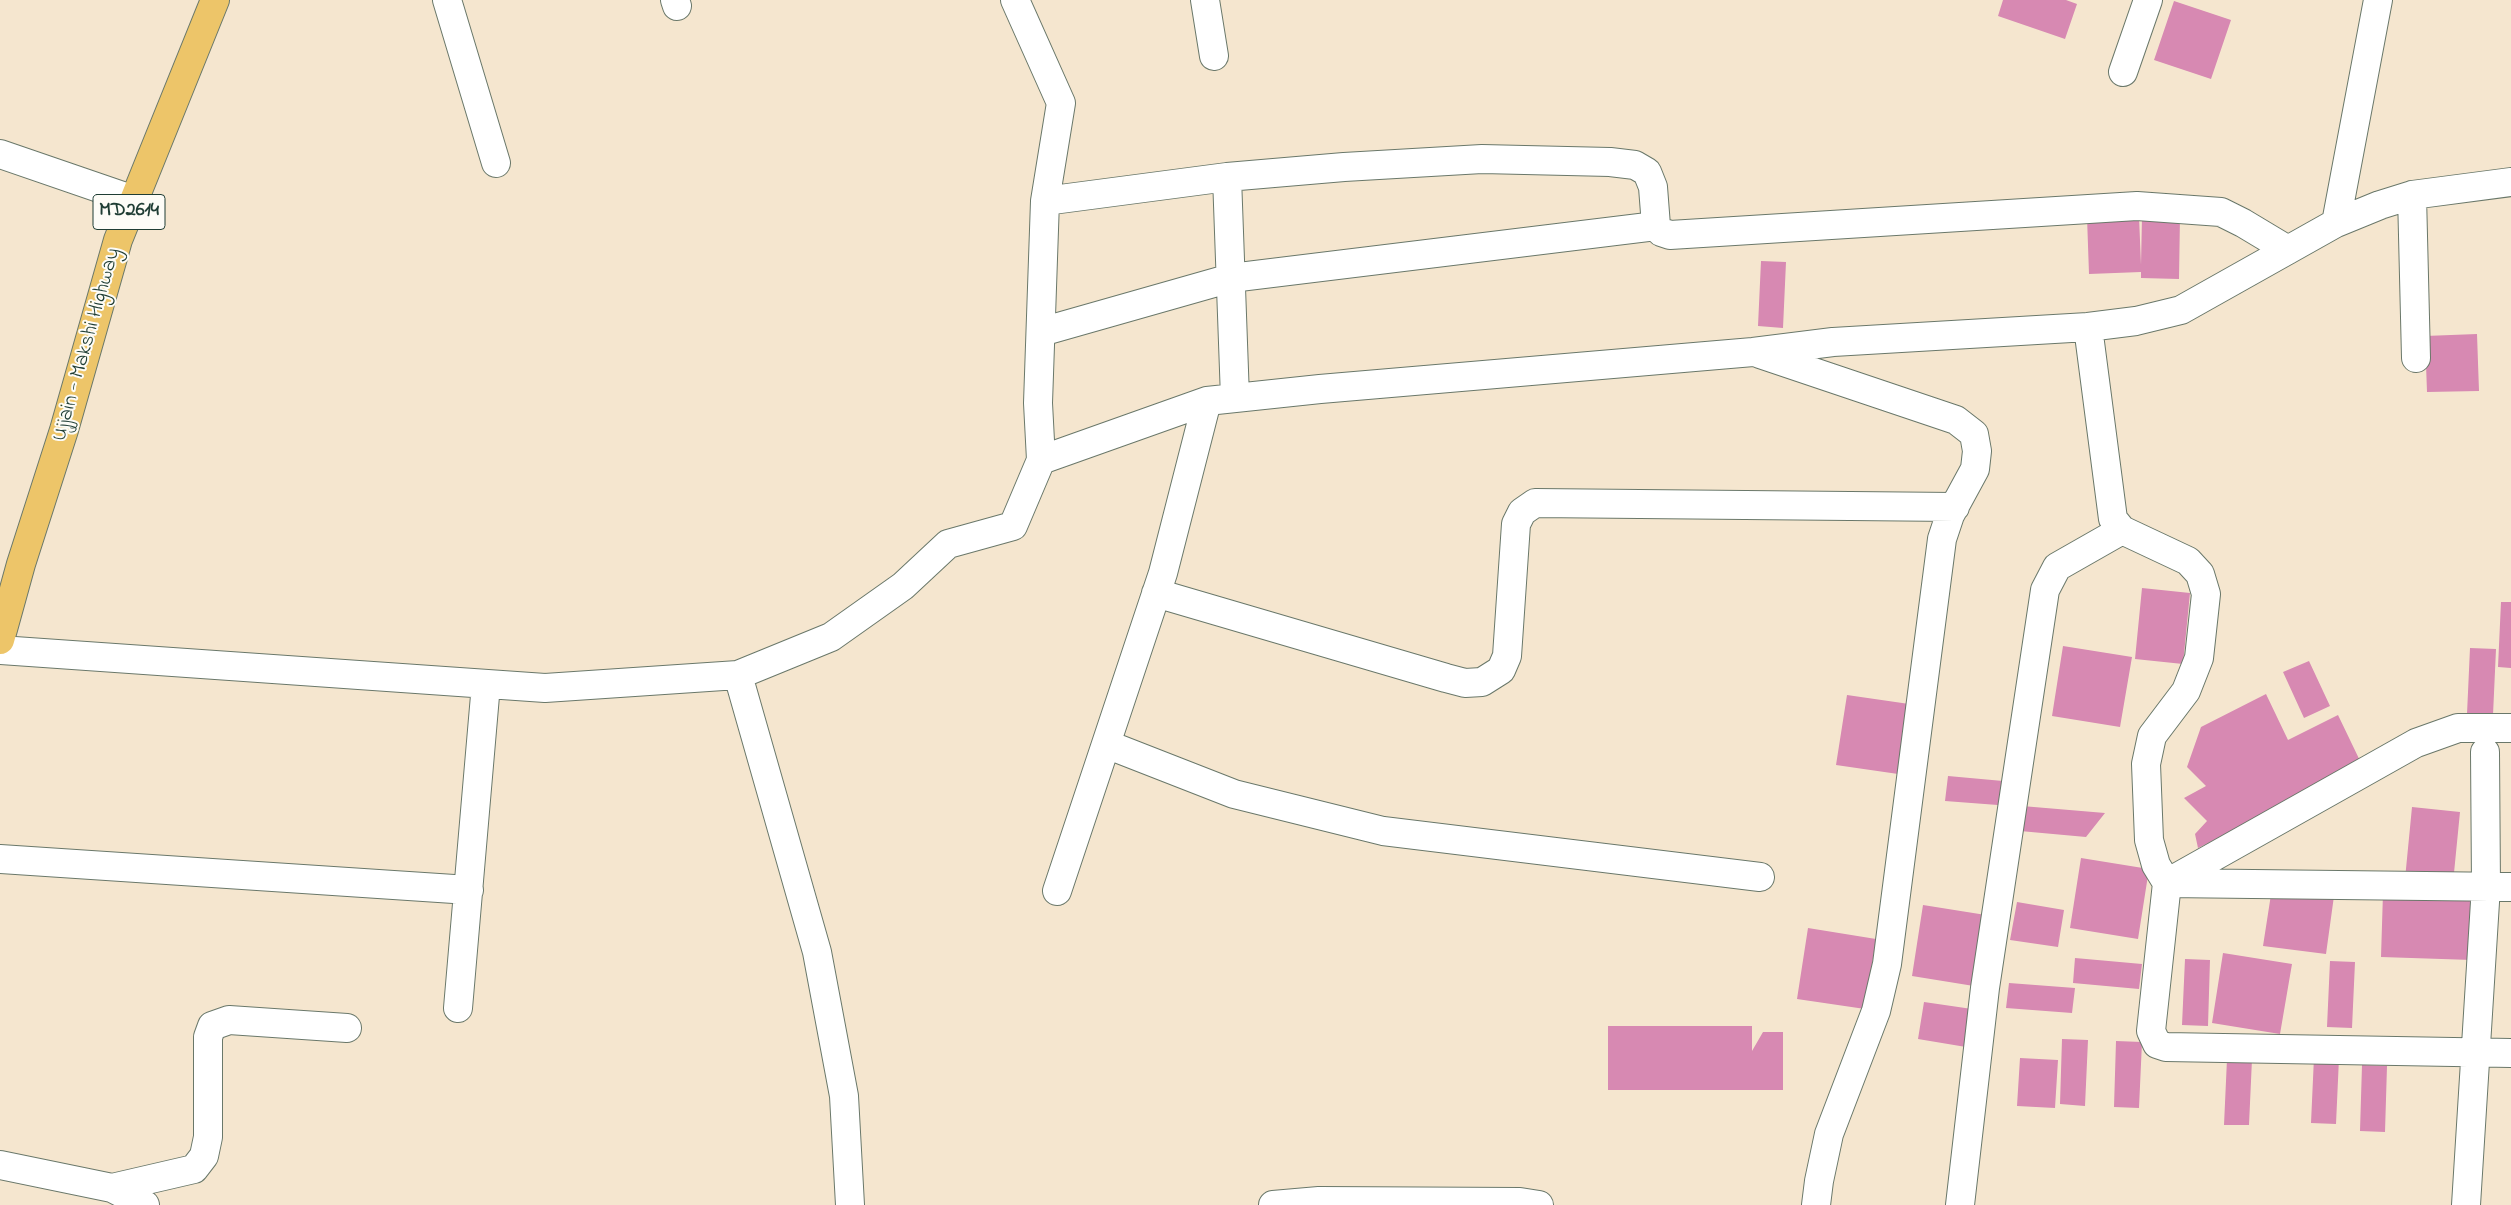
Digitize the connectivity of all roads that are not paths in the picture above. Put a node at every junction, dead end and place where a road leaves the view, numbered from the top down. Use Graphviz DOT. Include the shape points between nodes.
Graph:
graph roads {
  1 [pos="215,0"];
  2 [pos="447,0"];
  3 [pos="1015,0"];
  4 [pos="1204,0"];
  5 [pos="2148,0"];
  6 [pos="2378,0"];
  7 [pos="1214,56"];
  8 [pos="2123,72"];
  9 [pos="0,154"];
  10 [pos="496,163"];
  11 [pos="1227,178"];
  12 [pos="2511,182"];
  13 [pos="2412,195"];
  14 [pos="134,200"];
  15 [pos="1045,201"];
  16 [pos="2336,223"];
  17 [pos="1656,226"];
  18 [pos="2288,250"];
  19 [pos="1231,278"];
  20 [pos="2088,327"];
  21 [pos="1041,332"];
  22 [pos="1753,352"];
  23 [pos="2416,358"];
  24 [pos="1235,398"];
  25 [pos="1207,401"];
  26 [pos="1041,460"];
  27 [pos="1955,507"];
  28 [pos="2122,530"];
  29 [pos="1156,593"];
  30 [pos="0,640"];
  31 [pos="0,650"];
  32 [pos="738,675"];
  33 [pos="486,684"];
  34 [pos="2511,728"];
  35 [pos="1106,744"];
  36 [pos="2485,752"];
  37 [pos="0,859"];
  38 [pos="1760,878"];
  39 [pos="2167,883"];
  40 [pos="2498,886"];
  41 [pos="469,890"];
  42 [pos="1057,892"];
  43 [pos="458,1008"];
  44 [pos="347,1028"];
  45 [pos="2476,1052"];
  46 [pos="2511,1053"];
  47 [pos="0,1165"];
  48 [pos="112,1188"];
  49 [pos="1354,1203"];
  50 [pos="1466,1203"];
  51 [pos="145,1205"];
  52 [pos="850,1205"];
  53 [pos="1274,1205"];
  54 [pos="1539,1205"];
  55 [pos="1816,1205"];
  56 [pos="1960,1205"];
  57 [pos="2466,1205"];
  1 -- 14 [label="main road, Ujjain - Makshi Highway / MD2614"];
  2 -- 10 [label="street"];
  3 -- 15 [label="street" via="1061,103"];
  4 -- 7 [label="street"];
  5 -- 8 [label="street"];
  6 -- 16 [label="street"];
  9 -- 14 [label="street"];
  11 -- 15 [label="street"];
  11 -- 17 [label="street" via="1482,159 1610,162 1634,165 1647,172 1653,187"];
  11 -- 19 [label="street"];
  12 -- 13 [label="street"];
  13 -- 16 [label="street"];
  13 -- 23 [label="street"];
  14 -- 30 [label="main road, Ujjain - Makshi Highway / MD2614" via="118,240"];
  15 -- 21 [label="street"];
  16 -- 18 [label="street"];
  17 -- 18 [label="street" via="1670,235 2138,206 2221,212"];
  17 -- 19 [label="street"];
  18 -- 20 [label="street" via="2181,310 2136,321"];
  19 -- 21 [label="street"];
  19 -- 24 [label="street"];
  20 -- 22 [label="street" via="1833,342"];
  20 -- 28 [label="street" via="2110,505 2113,519"];
  21 -- 26 [label="street" via="1038,403"];
  22 -- 24 [label="street"];
  22 -- 27 [label="street" via="1956,420 1974,434 1977,451 1974,468"];
  24 -- 25 [label="street"];
  25 -- 26 [label="street"];
  25 -- 29 [label="street"];
  26 -- 32 [label="street" via="1013,526 948,544 903,586 832,636"];
  27 -- 29 [label="street" via="1536,503 1522,512 1516,524 1507,656 1501,670 1482,682 1465,683 1446,678"];
  27 -- 55 [label="street" via="1942,539 1887,964 1876,1011 1828,1134"];
  28 -- 39 [label="street" via="2188,561 2200,574 2206,594 2199,658 2186,691 2152,736 2146,764 2149,840 2156,865"];
  28 -- 56 [label="street" via="2057,567 2045,590 1985,988"];
  29 -- 35 [label="street"];
  31 -- 33 [label="street"];
  32 -- 33 [label="street" via="545,688"];
  32 -- 52 [label="street" via="817,952 844,1096"];
  33 -- 41 [label="street"];
  34 -- 39 [label="street" via="2458,728 2416,743"];
  35 -- 38 [label="street" via="1234,794 1383,831"];
  35 -- 42 [label="street"];
  36 -- 40 [label="street"];
  37 -- 41 [label="street"];
  39 -- 40 [label="street"];
  39 -- 45 [label="street" via="2151,1031 2157,1044 2176,1047"];
  40 -- 45 [label="street"];
  41 -- 43 [label="street"];
  44 -- 48 [label="street" via="230,1020 212,1026 208,1037 208,1137 204,1156 194,1168"];
  45 -- 46 [label="street"];
  45 -- 57 [label="street"];
  47 -- 48 [label="street"];
  48 -- 51 [label="street"];
  49 -- 50 [label="street"];
  49 -- 53 [label="street" via="1319,1201"];
  50 -- 54 [label="street"];
}
